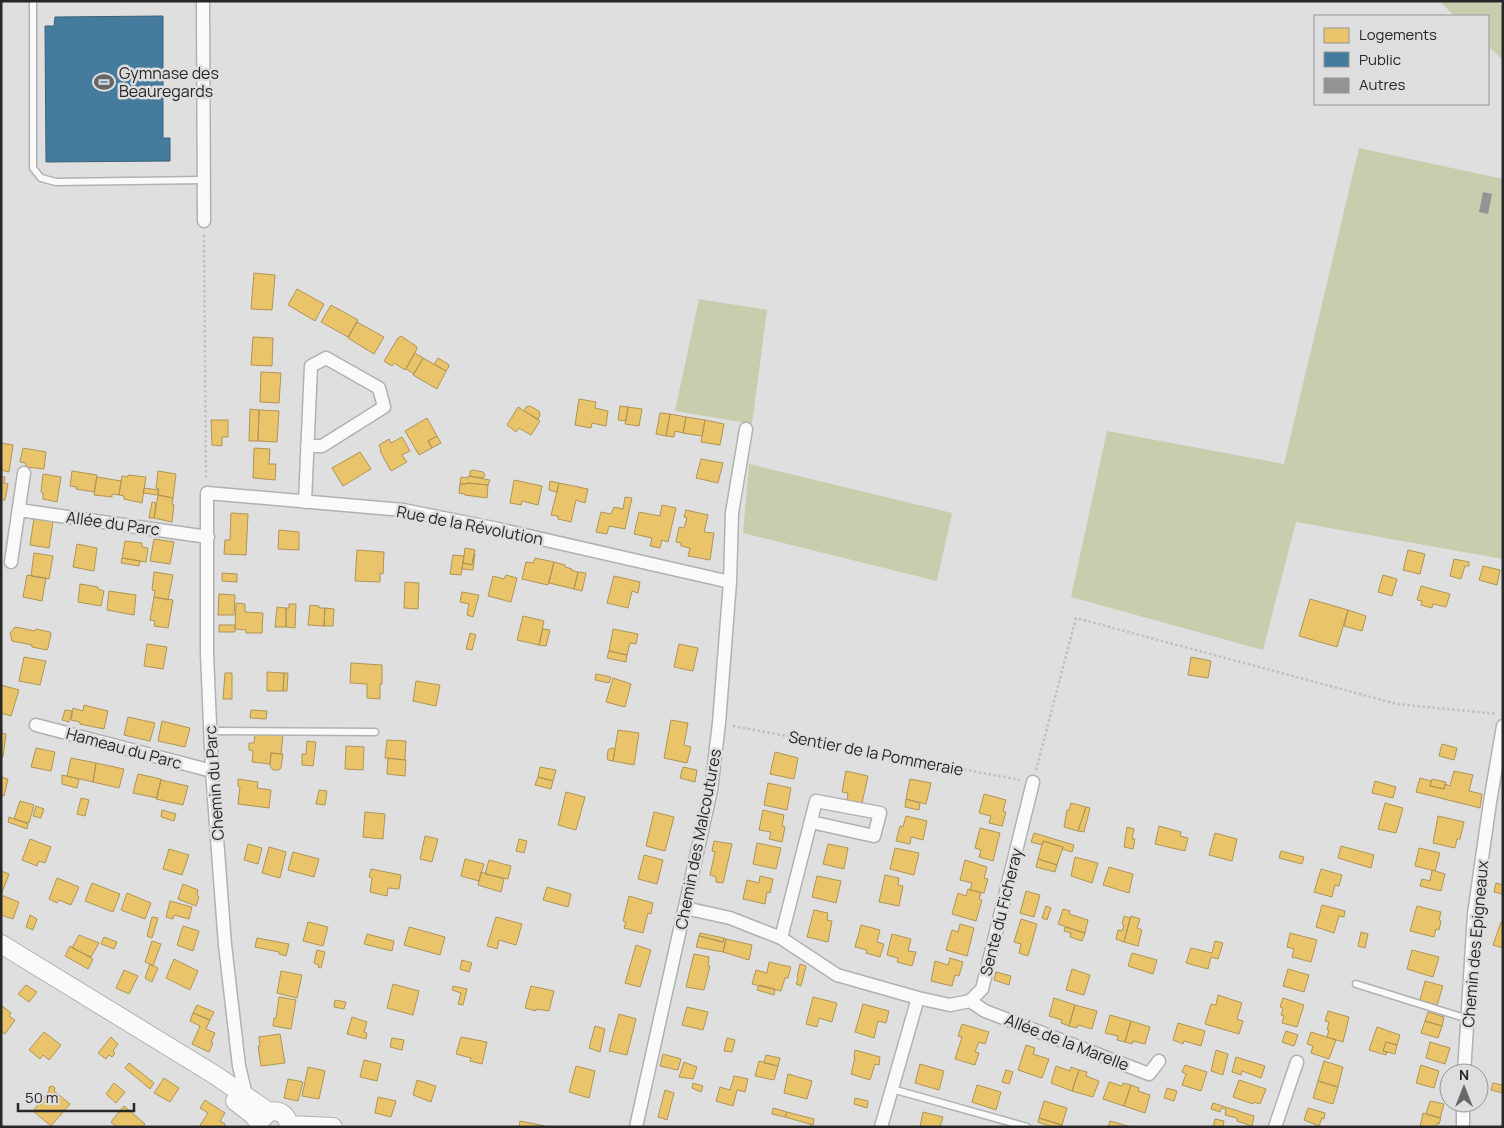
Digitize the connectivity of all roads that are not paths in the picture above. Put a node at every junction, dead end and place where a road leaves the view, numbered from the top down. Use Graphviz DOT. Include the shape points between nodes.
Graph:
graph roads {
  1 [pos="33,1"];
  2 [pos="203,1"];
  3 [pos="204,180"];
  4 [pos="204,221"];
  5 [pos="746,429"];
  6 [pos="307,446"];
  7 [pos="24,473"];
  8 [pos="207,493"];
  9 [pos="305,502"];
  10 [pos="19,510"];
  11 [pos="208,537"];
  12 [pos="11,562"];
  13 [pos="730,582"];
  14 [pos="36,725"];
  15 [pos="1503,726"];
  16 [pos="210,731"];
  17 [pos="375,732"];
  18 [pos="212,771"];
  19 [pos="1032,782"];
  20 [pos="810,822"];
  21 [pos="685,908"];
  22 [pos="781,938"];
  23 [pos="1,944"];
  24 [pos="1,956"];
  25 [pos="1356,984"];
  26 [pos="918,998"];
  27 [pos="970,1001"];
  28 [pos="1468,1020"];
  29 [pos="1160,1061"];
  30 [pos="1297,1062"];
  31 [pos="1465,1063"];
  32 [pos="241,1072"];
  33 [pos="222,1080"];
  34 [pos="892,1089"];
  35 [pos="246,1095"];
  36 [pos="1463,1113"];
  37 [pos="263,1121"];
  38 [pos="289,1126"];
  39 [pos="333,1127"];
  40 [pos="636,1127"];
  41 [pos="881,1127"];
  42 [pos="1028,1127"];
  43 [pos="1274,1127"];
  44 [pos="1463,1127"];
  1 -- 3 [label="lane" via="33,168 42,178 56,182"];
  2 -- 3 [label="street"];
  3 -- 4 [label="street"];
  5 -- 13 [label="street, Chemin des Malcoutures" via="732,513"];
  6 -- 6 [label="street" via="311,366 326,358 379,388 384,407 322,446"];
  6 -- 9 [label="street"];
  7 -- 10 [label="street"];
  8 -- 9 [label="street, Rue de la Révolution"];
  8 -- 11 [label="street, Chemin du Parc"];
  9 -- 13 [label="street, Rue de la Révolution" via="403,510"];
  10 -- 11 [label="street, Allée du Parc"];
  10 -- 12 [label="street"];
  11 -- 16 [label="street, Chemin du Parc"];
  13 -- 21 [label="street, Chemin des Malcoutures" via="711,790"];
  14 -- 18 [label="street, Hameau du Parc"];
  15 -- 28 [label="street, Chemin des Epigneaux" via="1474,914"];
  16 -- 17 [label="lane"];
  16 -- 18 [label="street, Chemin du Parc"];
  18 -- 32 [label="street, Chemin du Parc" via="225,946"];
  19 -- 27 [label="street, Sente du Ficheray" via="982,989"];
  20 -- 20 [label="street" via="816,801 880,813 874,836"];
  20 -- 22 [label="street"];
  21 -- 22 [label="street" via="730,918"];
  21 -- 40 [label="street, Chemin des Malcoutures"];
  22 -- 26 [label="street" via="837,975"];
  23 -- 33 [label="main road"];
  24 -- 37 [label="main road" via="242,1104"];
  25 -- 28 [label="lane"];
  26 -- 27 [label="street" via="950,1006"];
  26 -- 34 [label="street"];
  27 -- 29 [label="street, Allée de la Marelle" via="985,1011 1149,1074"];
  28 -- 31 [label="street, Chemin des Epigneaux"];
  30 -- 43 [label="street"];
  32 -- 33 [label="street"];
  32 -- 35 [label="street, Chemin du Parc"];
  33 -- 35 [label="main road"];
  34 -- 41 [label="street"];
  34 -- 42 [label="lane"];
  35 -- 37 [label="main road"];
  36 -- 44 [label="street"];
  37 -- 38 [label="main road" via="273,1110 286,1116"];
  38 -- 39 [label="main road"];
}
